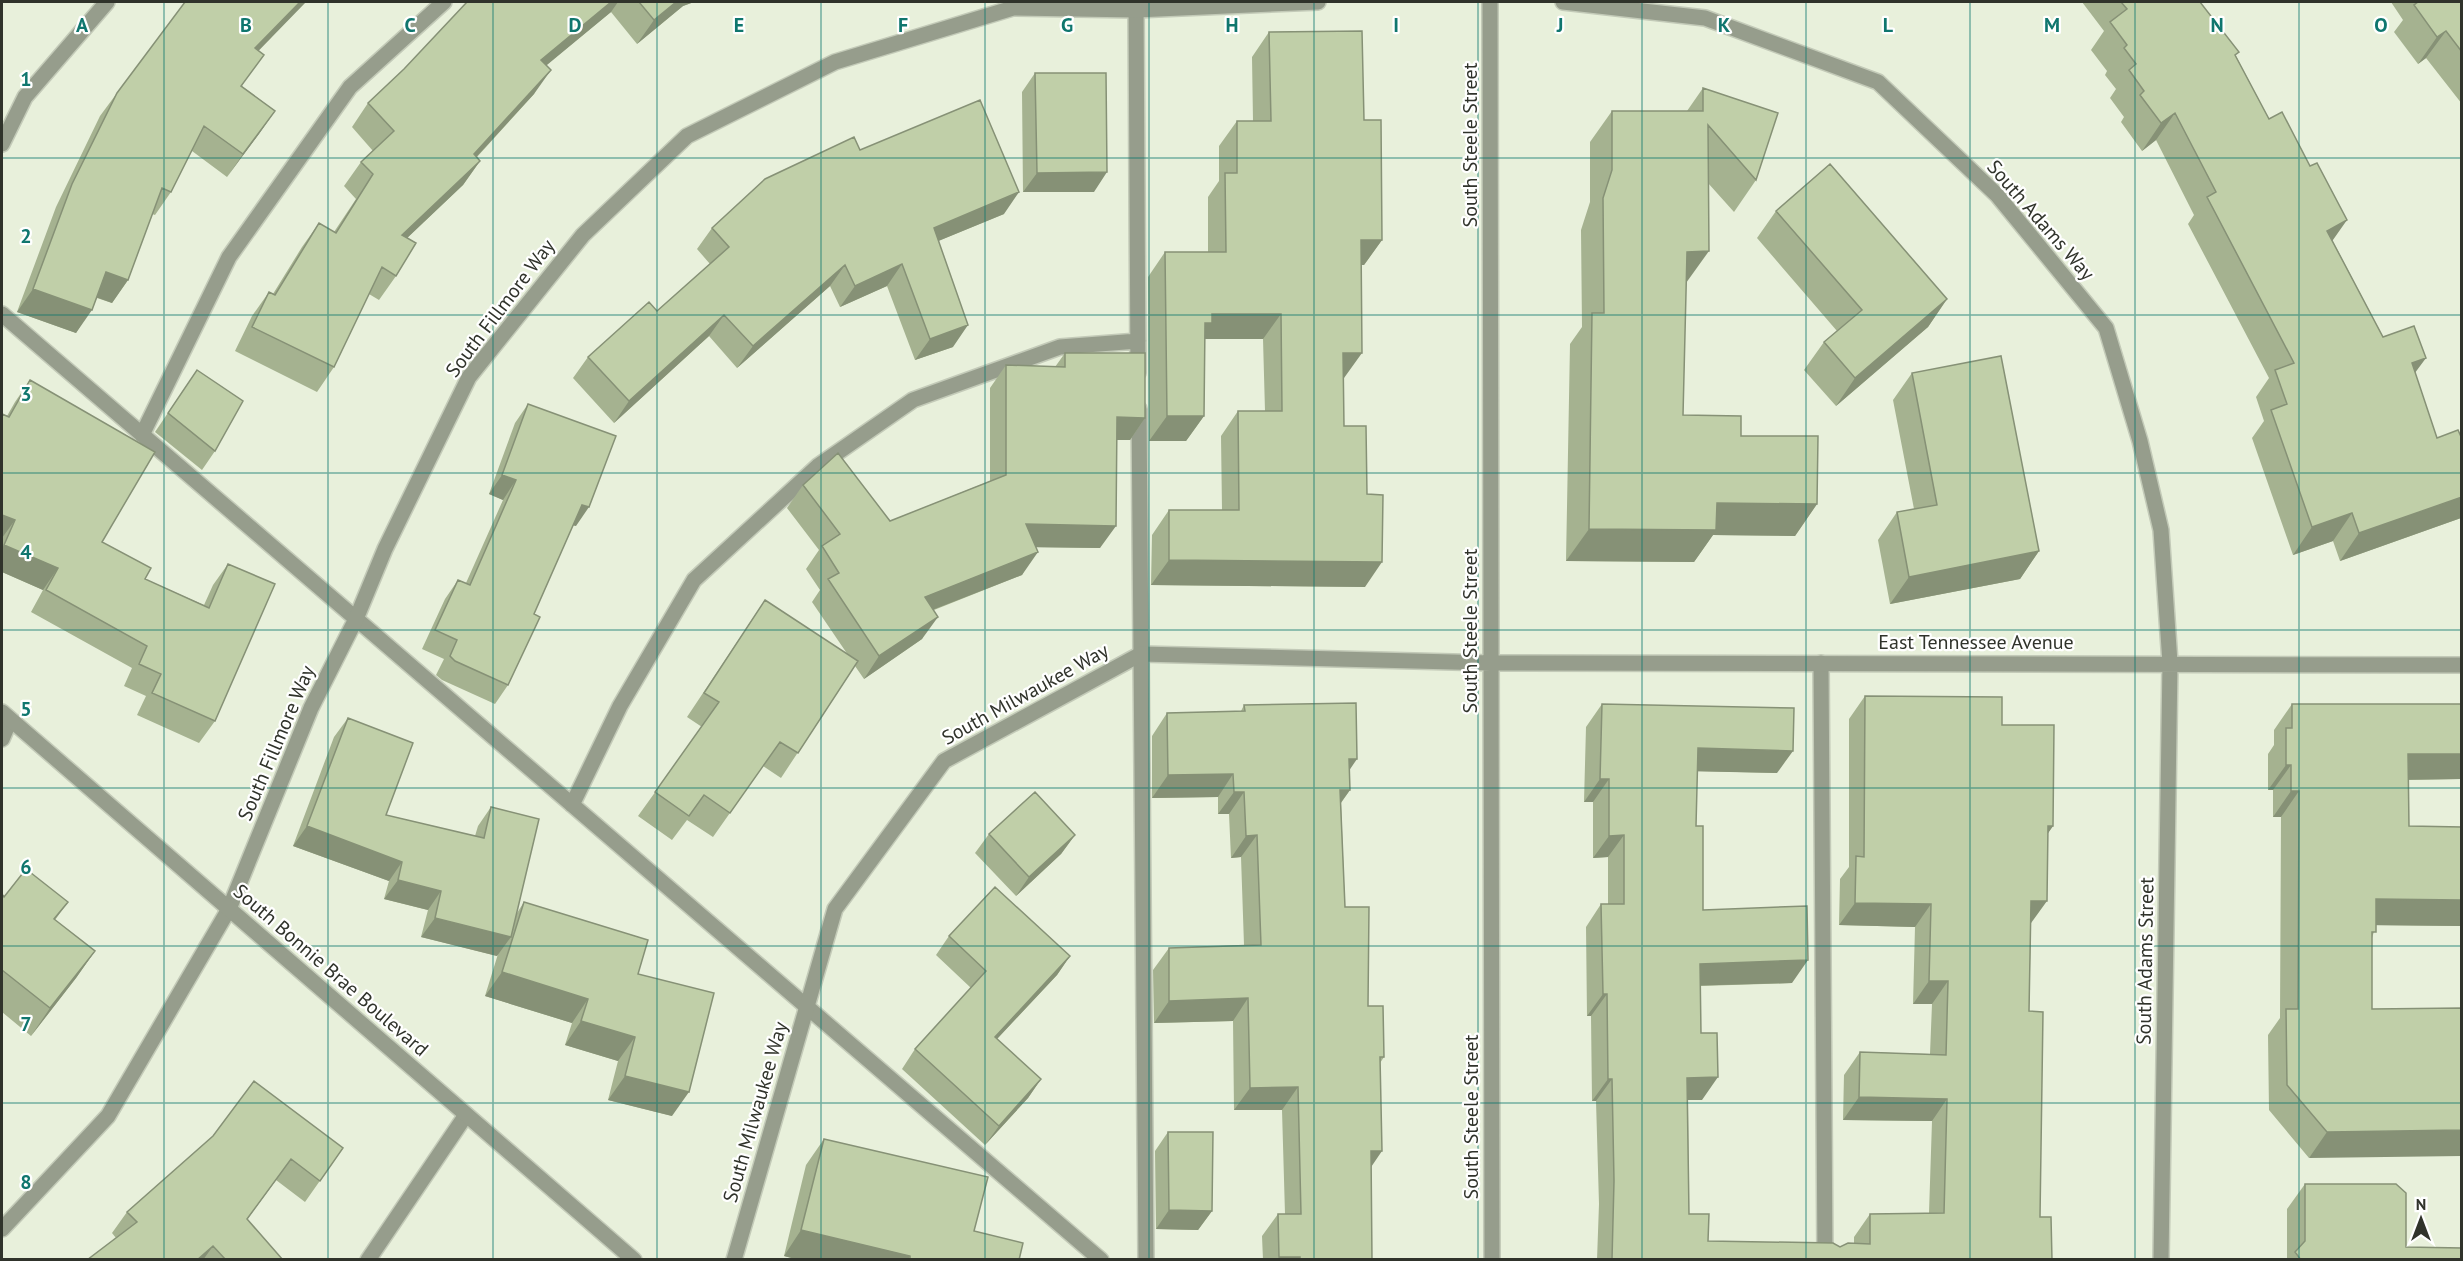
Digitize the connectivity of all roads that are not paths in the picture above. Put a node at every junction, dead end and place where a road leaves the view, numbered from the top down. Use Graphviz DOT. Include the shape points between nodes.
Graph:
graph roads {
  1 [pos="107,2"];
  2 [pos="444,2"];
  3 [pos="1318,2"];
  4 [pos="1490,2"];
  5 [pos="1563,2"];
  6 [pos="1136,6"];
  7 [pos="2,144"];
  8 [pos="2,315"];
  9 [pos="1138,341"];
  10 [pos="142,435"];
  11 [pos="356,619"];
  12 [pos="1141,654"];
  13 [pos="1491,663"];
  14 [pos="1821,663"];
  15 [pos="2170,663"];
  16 [pos="2462,665"];
  17 [pos="6,716"];
  18 [pos="2,739"];
  19 [pos="572,805"];
  20 [pos="229,909"];
  21 [pos="808,1008"];
  22 [pos="466,1115"];
  23 [pos="2,1229"];
  24 [pos="368,1260"];
  25 [pos="634,1260"];
  26 [pos="734,1260"];
  27 [pos="1101,1260"];
  28 [pos="1146,1260"];
  29 [pos="1492,1260"];
  30 [pos="1825,1260"];
  31 [pos="2161,1260"];
  1 -- 7 [label="street" via="25,97"];
  2 -- 10 [label="street" via="350,87 229,257"];
  3 -- 6 [label="street, South Fillmore Way"];
  4 -- 13 [label="street, South Steele Street"];
  5 -- 15 [label="street, South Adams Way" via="1705,18 1878,82 1997,195 2106,328 2140,441 2161,530"];
  6 -- 9 [label="street"];
  6 -- 11 [label="street, South Fillmore Way" via="1013,8 835,62 687,136 583,235 469,377 385,549"];
  8 -- 10 [label="street"];
  9 -- 12 [label="street"];
  9 -- 19 [label="street" via="1060,347 913,400 818,466 694,580 620,706"];
  10 -- 11 [label="street"];
  11 -- 19 [label="street"];
  11 -- 20 [label="street, South Fillmore Way" via="311,708"];
  12 -- 13 [label="street, South Milwaukee Way"];
  12 -- 21 [label="street, South Milwaukee Way" via="944,761 835,909"];
  12 -- 28 [label="street"];
  13 -- 14 [label="street, East Tennessee Avenue"];
  13 -- 29 [label="street, South Steele Street"];
  14 -- 15 [label="street, East Tennessee Avenue"];
  14 -- 30 [label="street"];
  15 -- 16 [label="street, East Tennessee Avenue"];
  15 -- 31 [label="street, South Adams Street"];
  17 -- 18 [label="street"];
  17 -- 20 [label="street, South Bonnie Brae Boulevard"];
  19 -- 21 [label="street"];
  20 -- 22 [label="street, South Bonnie Brae Boulevard"];
  20 -- 23 [label="street, South Fillmore Way" via="108,1116"];
  21 -- 26 [label="street, South Milwaukee Way"];
  21 -- 27 [label="street"];
  22 -- 24 [label="street"];
  22 -- 25 [label="street, South Bonnie Brae Boulevard"];
}
